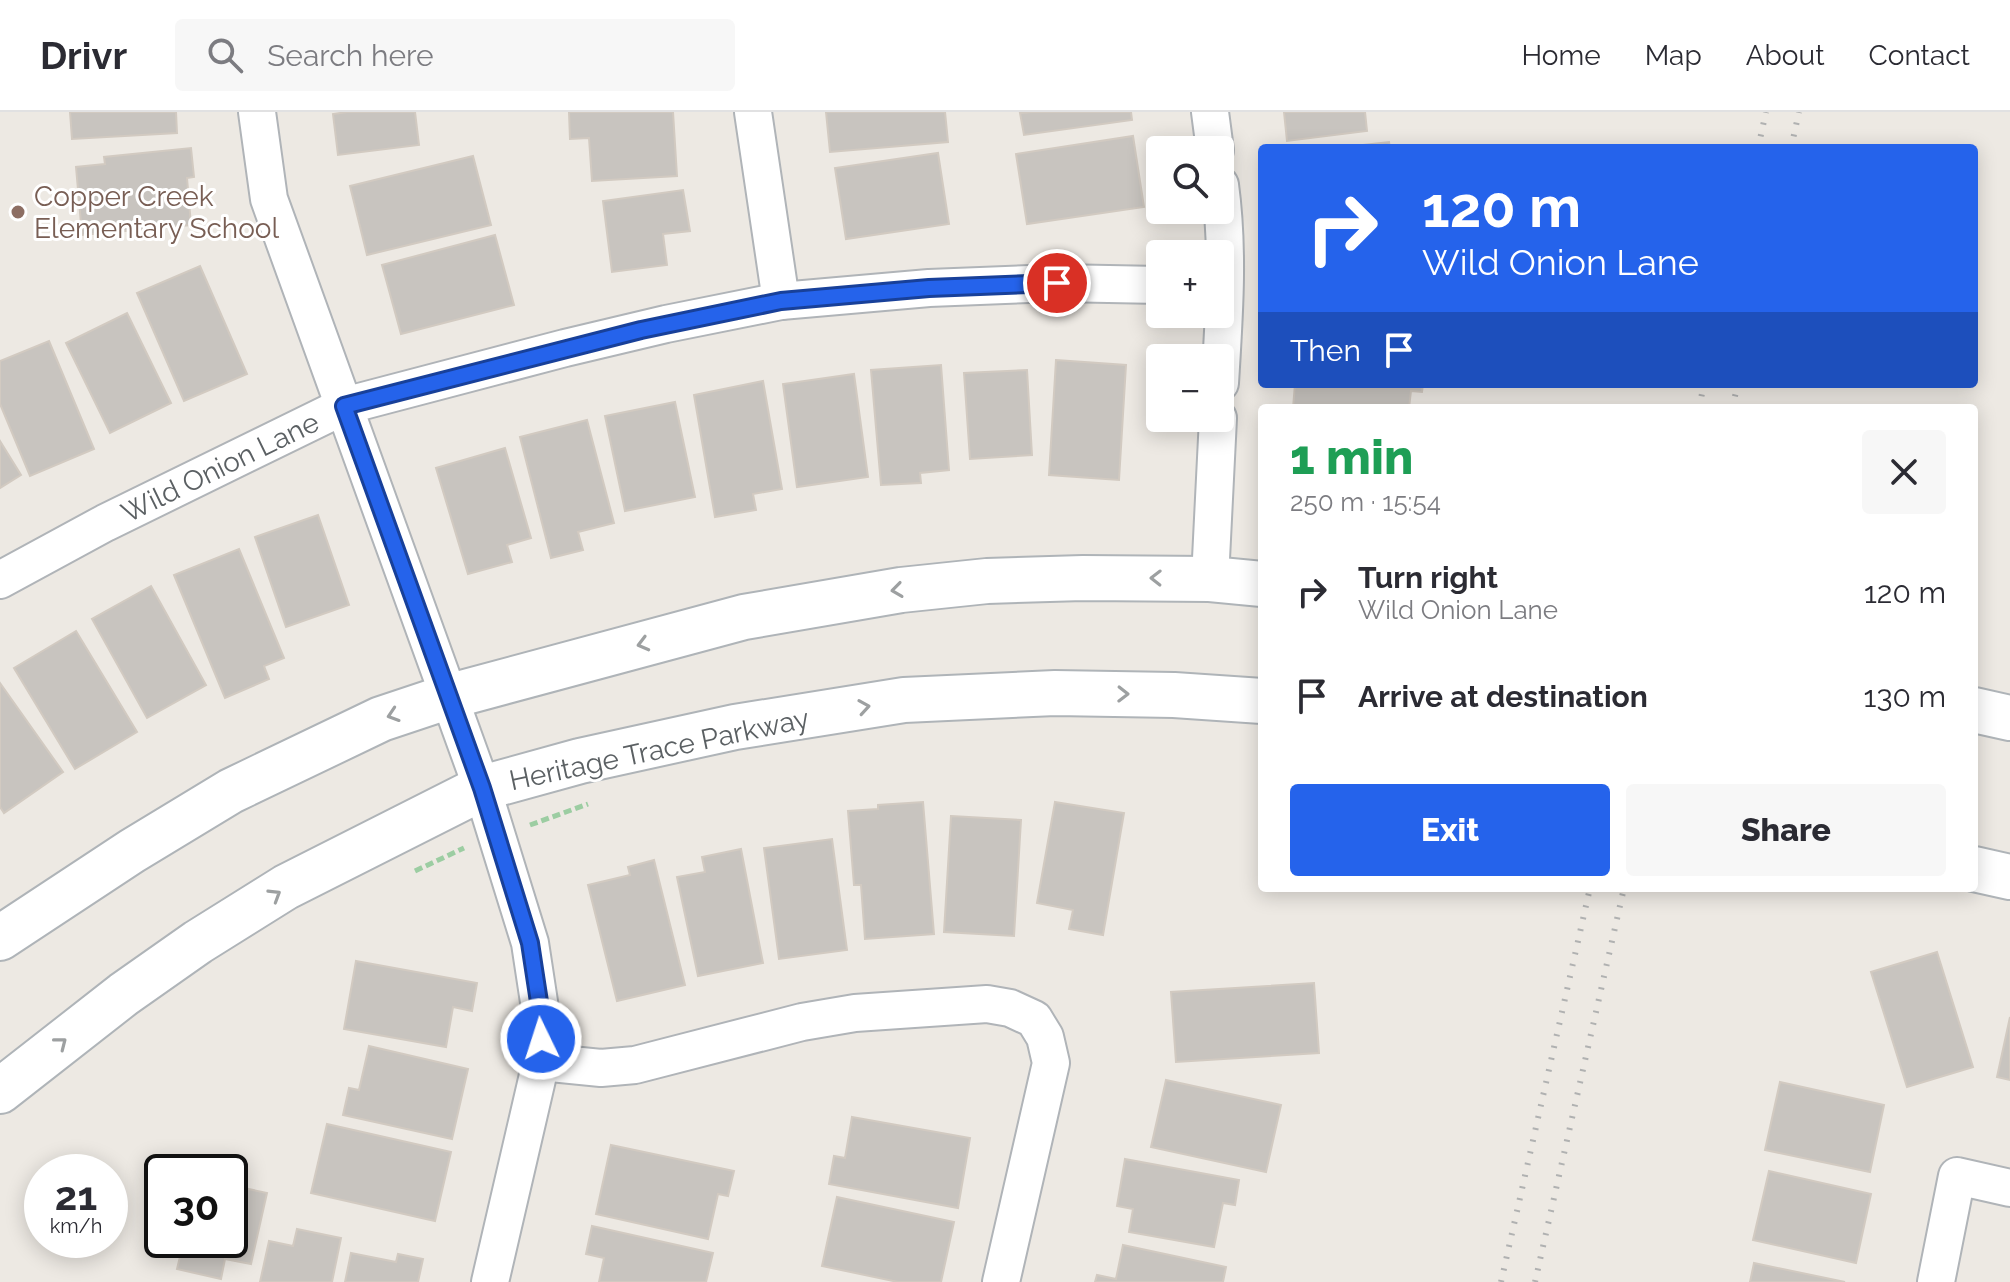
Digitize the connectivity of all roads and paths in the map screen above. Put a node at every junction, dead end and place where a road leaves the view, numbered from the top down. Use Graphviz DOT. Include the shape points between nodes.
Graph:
graph roads {
  1 [pos="257,112"];
  2 [pos="753,112"];
  3 [pos="1210,112"];
  4 [pos="1213,136"];
  5 [pos="1146,285"];
  6 [pos="781,301"];
  7 [pos="344,406"];
  8 [pos="1217,432"];
  9 [pos="1210,579"];
  10 [pos="0,580"];
  11 [pos="1258,584"];
  12 [pos="447,697"];
  13 [pos="1258,701"];
  14 [pos="1978,711"];
  15 [pos="2010,718"];
  16 [pos="482,788"];
  17 [pos="589,804"];
  18 [pos="497,836"];
  19 [pos="1978,870"];
  20 [pos="407,875"];
  21 [pos="2010,877"];
  22 [pos="0,938"];
  23 [pos="541,1062"];
  24 [pos="0,1091"];
  25 [pos="2010,1188"];
  26 [pos="490,1282"];
  27 [pos="1001,1282"];
  28 [pos="1936,1282"];
  1 -- 7 [label="street" via="269,199"];
  2 -- 6 [label="street"];
  3 -- 4 [label="street"];
  5 -- 6 [label="street, Wild Onion Lane" via="929,288"];
  6 -- 7 [label="street, Wild Onion Lane" via="651,327"];
  7 -- 10 [label="street, Wild Onion Lane"];
  7 -- 12 [label="street"];
  8 -- 9 [label="street"];
  9 -- 11 [label="street"];
  9 -- 12 [label="street, one-way" via="987,581 875,594 744,617"];
  12 -- 16 [label="street"];
  12 -- 22 [label="street, one-way" via="381,719 231,791"];
  16 -- 13 [label="street, Heritage Trace Parkway, one-way" via="735,727 904,700 1055,693"];
  14 -- 15 [label="street"];
  16 -- 18 [label="street"];
  24 -- 16 [label="street, Heritage Trace Parkway, one-way" via="198,942 286,887"];
  17 -- 18 [label="path"];
  18 -- 20 [label="path"];
  18 -- 23 [label="street" via="530,943 541,1015"];
  19 -- 21 [label="street"];
  23 -- 26 [label="street"];
  23 -- 27 [label="street" via="601,1068 635,1065 855,1013 987,1004 1034,1019 1051,1063"];
  25 -- 28 [label="street" via="1957,1176"];
}
